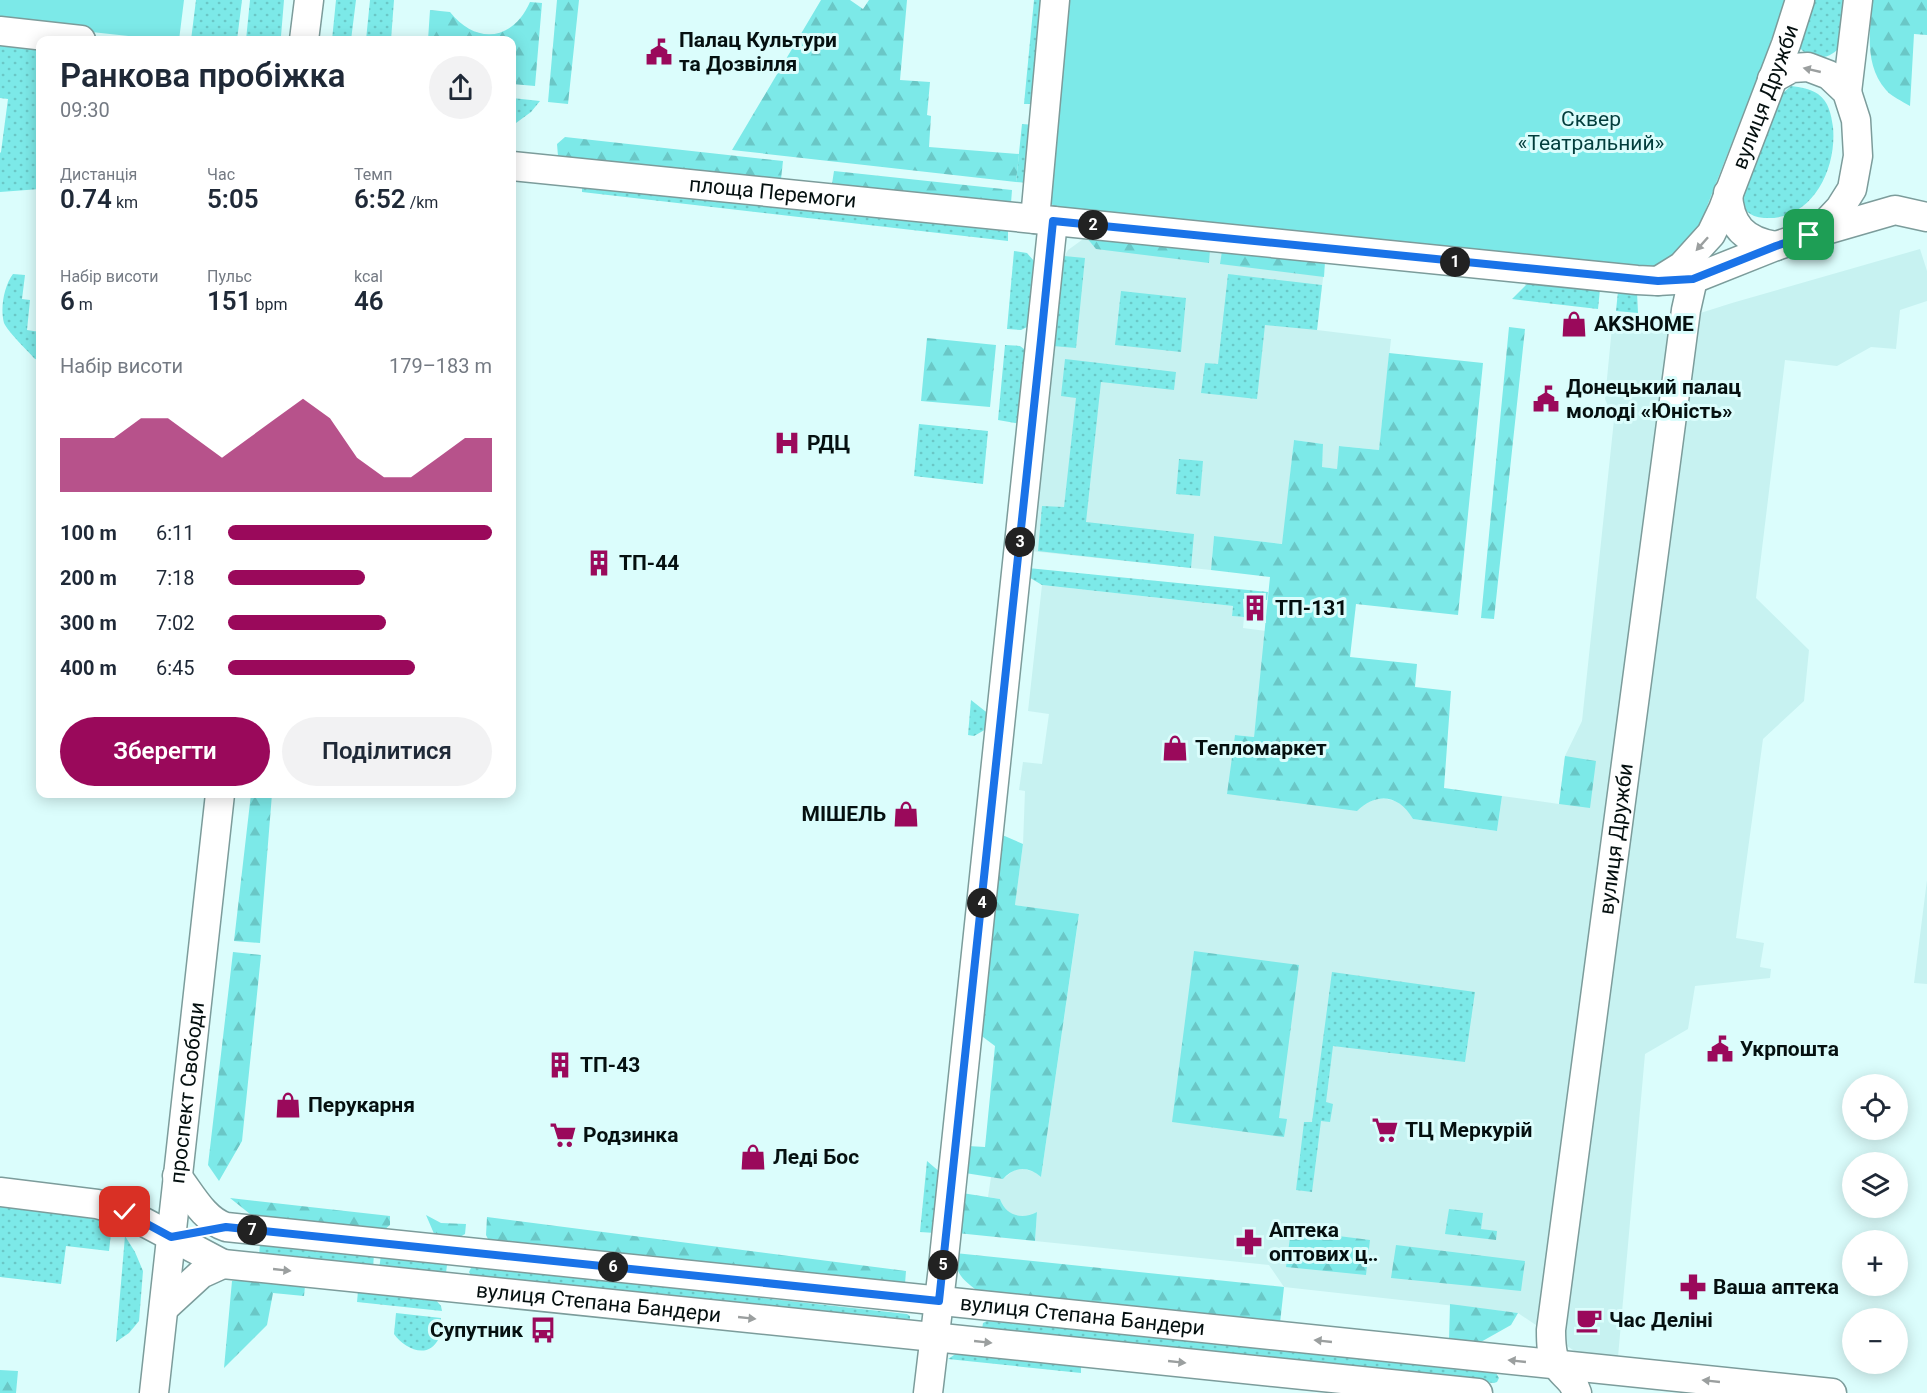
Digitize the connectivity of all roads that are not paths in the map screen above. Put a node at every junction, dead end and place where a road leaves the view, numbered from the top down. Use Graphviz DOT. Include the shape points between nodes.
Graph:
graph roads {
  1 [pos="309,0"];
  2 [pos="1054,0"];
  3 [pos="1800,0"];
  4 [pos="1858,0"];
  5 [pos="0,31"];
  6 [pos="45,36"];
  7 [pos="304,36"];
  8 [pos="1772,79"];
  9 [pos="1847,92"];
  10 [pos="1858,156"];
  11 [pos="516,166"];
  12 [pos="1728,193"];
  13 [pos="1895,210"];
  14 [pos="1927,217"];
  15 [pos="1044,220"];
  16 [pos="1809,235"];
  17 [pos="1776,246"];
  18 [pos="1693,279"];
  19 [pos="1658,281"];
  20 [pos="220,798"];
  21 [pos="177,1176"];
  22 [pos="0,1192"];
  23 [pos="226,1227"];
  24 [pos="171,1237"];
  25 [pos="462,1252"];
  26 [pos="223,1264"];
  27 [pos="456,1288"];
  28 [pos="939,1301"];
  29 [pos="164,1308"];
  30 [pos="934,1337"];
  31 [pos="1557,1365"];
  32 [pos="154,1393"];
  33 [pos="928,1393"];
  34 [pos="1478,1393"];
  35 [pos="1577,1393"];
  36 [pos="1832,1393"];
  1 -- 7 [label="street"];
  2 -- 15 [label="street"];
  3 -- 8 [label="street, вулиця Дружби"];
  4 -- 9 [label="street"];
  5 -- 6 [label="street"];
  9 -- 8 [label="street, one-way" via="1829,75 1808,67 1792,68"];
  8 -- 12 [label="street, вулиця Дружби"];
  9 -- 10 [label="street" via="1856,120"];
  10 -- 13 [label="street" via="1865,181 1878,198"];
  10 -- 16 [label="street" via="1852,189 1840,208"];
  11 -- 15 [label="street, площа Перемоги"];
  12 -- 17 [label="street" via="1734,223 1760,243"];
  12 -- 19 [label="street, вулиця Дружби, one-way" via="1711,234 1683,266"];
  13 -- 14 [label="street"];
  13 -- 16 [label="street"];
  15 -- 19 [label="street, площа Перемоги"];
  15 -- 28 [label="street" via="1040,352"];
  16 -- 17 [label="street"];
  17 -- 18 [label="street, площа Перемоги"];
  18 -- 19 [label="street, площа Перемоги"];
  18 -- 31 [label="street, вулиця Дружби" via="1551,1330"];
  20 -- 21 [label="street, проспект Свободи"];
  21 -- 23 [label="street" via="210,1218"];
  21 -- 24 [label="street, проспект Свободи"];
  22 -- 24 [label="street" via="97,1204 125,1212"];
  23 -- 24 [label="street, вулиця Степана Бандери"];
  23 -- 25 [label="street, вулиця Степана Бандери"];
  24 -- 26 [label="street"];
  24 -- 29 [label="street, проспект Свободи"];
  25 -- 27 [label="street" via="453,1275"];
  25 -- 28 [label="street, вулиця Степана Бандери"];
  26 -- 27 [label="street, вулиця Степана Бандери, one-way"];
  26 -- 29 [label="street" via="201,1274"];
  27 -- 30 [label="street, вулиця Степана Бандери, one-way"];
  28 -- 30 [label="street"];
  31 -- 28 [label="street, вулиця Степана Бандери, one-way"];
  29 -- 32 [label="street, проспект Свободи"];
  30 -- 33 [label="street"];
  30 -- 34 [label="street, вулиця Степана Бандери, one-way"];
  31 -- 35 [label="street, вулиця Дружби" via="1574,1383"];
  36 -- 31 [label="street, вулиця Степана Бандери, one-way"];
}
